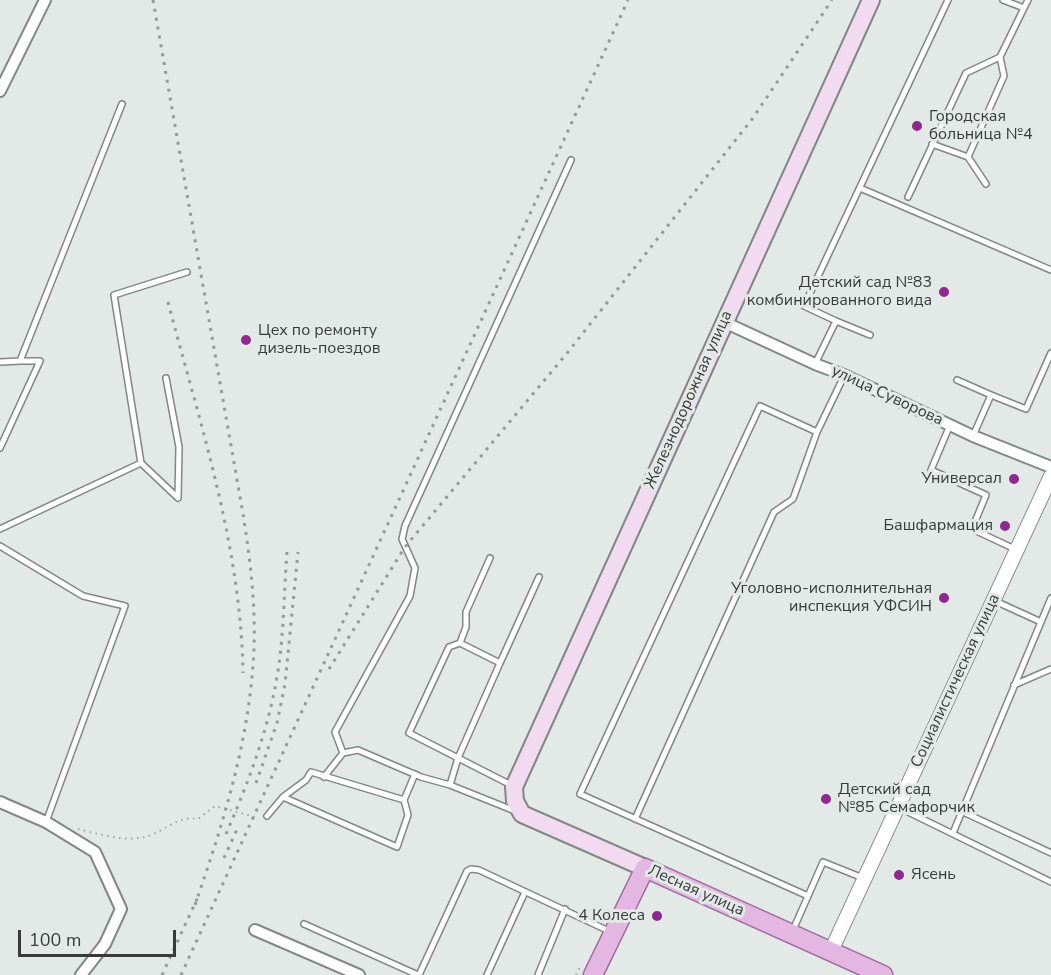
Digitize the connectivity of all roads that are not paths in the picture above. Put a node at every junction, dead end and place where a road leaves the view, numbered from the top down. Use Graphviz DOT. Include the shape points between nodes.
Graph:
graph roads {
  1 [pos="45,0"];
  2 [pos="871,0"];
  3 [pos="948,0"];
  4 [pos="1003,0"];
  5 [pos="1028,0"];
  6 [pos="1023,8"];
  7 [pos="1000,57"];
  8 [pos="0,91"];
  9 [pos="122,104"];
  10 [pos="932,144"];
  11 [pos="968,157"];
  12 [pos="571,160"];
  13 [pos="986,184"];
  14 [pos="860,188"];
  15 [pos="908,197"];
  16 [pos="1051,270"];
  17 [pos="187,272"];
  18 [pos="836,321"];
  19 [pos="724,322"];
  20 [pos="870,335"];
  21 [pos="1051,353"];
  22 [pos="20,361"];
  23 [pos="0,362"];
  24 [pos="815,364"];
  25 [pos="844,375"];
  26 [pos="166,378"];
  27 [pos="957,380"];
  28 [pos="991,395"];
  29 [pos="950,425"];
  30 [pos="818,432"];
  31 [pos="973,436"];
  32 [pos="0,448"];
  33 [pos="141,464"];
  34 [pos="1051,467"];
  35 [pos="1051,476"];
  36 [pos="0,529"];
  37 [pos="0,546"];
  38 [pos="1017,550"];
  39 [pos="490,558"];
  40 [pos="539,577"];
  41 [pos="1051,598"];
  42 [pos="993,600"];
  43 [pos="1041,622"];
  44 [pos="460,643"];
  45 [pos="500,663"];
  46 [pos="1051,669"];
  47 [pos="1014,685"];
  48 [pos="343,753"];
  49 [pos="458,758"];
  50 [pos="415,774"];
  51 [pos="324,777"];
  52 [pos="450,785"];
  53 [pos="283,797"];
  54 [pos="404,800"];
  55 [pos="517,801"];
  56 [pos="0,802"];
  57 [pos="898,808"];
  58 [pos="960,811"];
  59 [pos="267,816"];
  60 [pos="635,819"];
  61 [pos="46,822"];
  62 [pos="953,833"];
  63 [pos="1051,852"];
  64 [pos="645,868"];
  65 [pos="864,878"];
  66 [pos="1051,882"];
  67 [pos="525,892"];
  68 [pos="808,897"];
  69 [pos="565,909"];
  70 [pos="304,924"];
  71 [pos="255,930"];
  72 [pos="612,932"];
  73 [pos="791,934"];
  74 [pos="831,951"];
  75 [pos="81,975"];
  76 [pos="359,975"];
  77 [pos="418,975"];
  78 [pos="487,975"];
  79 [pos="538,975"];
  80 [pos="593,975"];
  81 [pos="883,975"];
  1 -- 8 [label="street"];
  2 -- 19 [label="main road, Железнодорожная улица"];
  3 -- 14 [label="lane"];
  4 -- 6 [label="lane"];
  5 -- 6 [label="lane"];
  6 -- 7 [label="lane"];
  7 -- 10 [label="lane" via="966,73"];
  7 -- 11 [label="lane" via="1004,76"];
  9 -- 22 [label="lane"];
  10 -- 11 [label="lane"];
  10 -- 15 [label="lane"];
  11 -- 13 [label="lane"];
  12 -- 48 [label="lane" via="405,526 402,539 415,568 410,596 335,732"];
  14 -- 16 [label="lane"];
  14 -- 18 [label="lane" via="804,306"];
  17 -- 33 [label="lane" via="114,295"];
  18 -- 20 [label="lane"];
  18 -- 24 [label="lane"];
  19 -- 24 [label="street, улица Суворова"];
  19 -- 55 [label="main road, Железнодорожная улица"];
  21 -- 28 [label="lane" via="1026,409"];
  22 -- 23 [label="lane"];
  22 -- 32 [label="lane" via="40,361"];
  24 -- 25 [label="street, улица Суворова"];
  25 -- 29 [label="street, улица Суворова"];
  25 -- 30 [label="lane"];
  26 -- 33 [label="lane" via="179,447 178,498"];
  27 -- 28 [label="lane"];
  28 -- 31 [label="lane"];
  29 -- 31 [label="street, улица Суворова"];
  29 -- 38 [label="lane" via="931,470 986,495 972,530"];
  30 -- 60 [label="lane" via="793,499 774,512"];
  30 -- 60 [label="lane" via="760,406 580,794"];
  31 -- 34 [label="street, улица Суворова"];
  33 -- 36 [label="lane"];
  35 -- 38 [label="street, Социалистическая улица"];
  37 -- 61 [label="lane" via="83,596 125,606"];
  38 -- 42 [label="street, Социалистическая улица"];
  39 -- 44 [label="lane" via="466,612"];
  40 -- 45 [label="lane"];
  41 -- 43 [label="lane"];
  42 -- 43 [label="lane"];
  42 -- 57 [label="street, Социалистическая улица"];
  43 -- 47 [label="lane"];
  44 -- 45 [label="lane"];
  44 -- 49 [label="lane" via="449,647 409,733"];
  45 -- 49 [label="lane"];
  46 -- 47 [label="lane"];
  47 -- 58 [label="lane"];
  48 -- 50 [label="lane" via="358,750"];
  48 -- 51 [label="lane"];
  49 -- 52 [label="lane"];
  49 -- 55 [label="lane"];
  50 -- 52 [label="lane"];
  50 -- 54 [label="lane"];
  51 -- 53 [label="lane" via="311,772"];
  51 -- 54 [label="lane"];
  52 -- 55 [label="lane"];
  53 -- 54 [label="lane" via="397,847 408,815"];
  53 -- 59 [label="lane"];
  55 -- 64 [label="main road, Лесная улица"];
  56 -- 61 [label="street"];
  57 -- 62 [label="lane"];
  57 -- 65 [label="street, Социалистическая улица"];
  58 -- 62 [label="lane"];
  58 -- 63 [label="lane"];
  60 -- 68 [label="lane"];
  61 -- 75 [label="street" via="95,852 121,909 105,944"];
  62 -- 66 [label="lane"];
  64 -- 72 [label="main road"];
  64 -- 73 [label="main road, Лесная улица"];
  65 -- 68 [label="lane" via="823,862"];
  65 -- 74 [label="street, Социалистическая улица"];
  67 -- 69 [label="lane"];
  67 -- 77 [label="lane" via="479,870 467,872"];
  67 -- 78 [label="lane"];
  68 -- 73 [label="lane"];
  69 -- 72 [label="lane"];
  69 -- 79 [label="lane"];
  70 -- 77 [label="lane"];
  71 -- 76 [label="street"];
  72 -- 80 [label="main road"];
  73 -- 74 [label="main road, Лесная улица"];
  74 -- 81 [label="main road, Лесная улица"];
}
